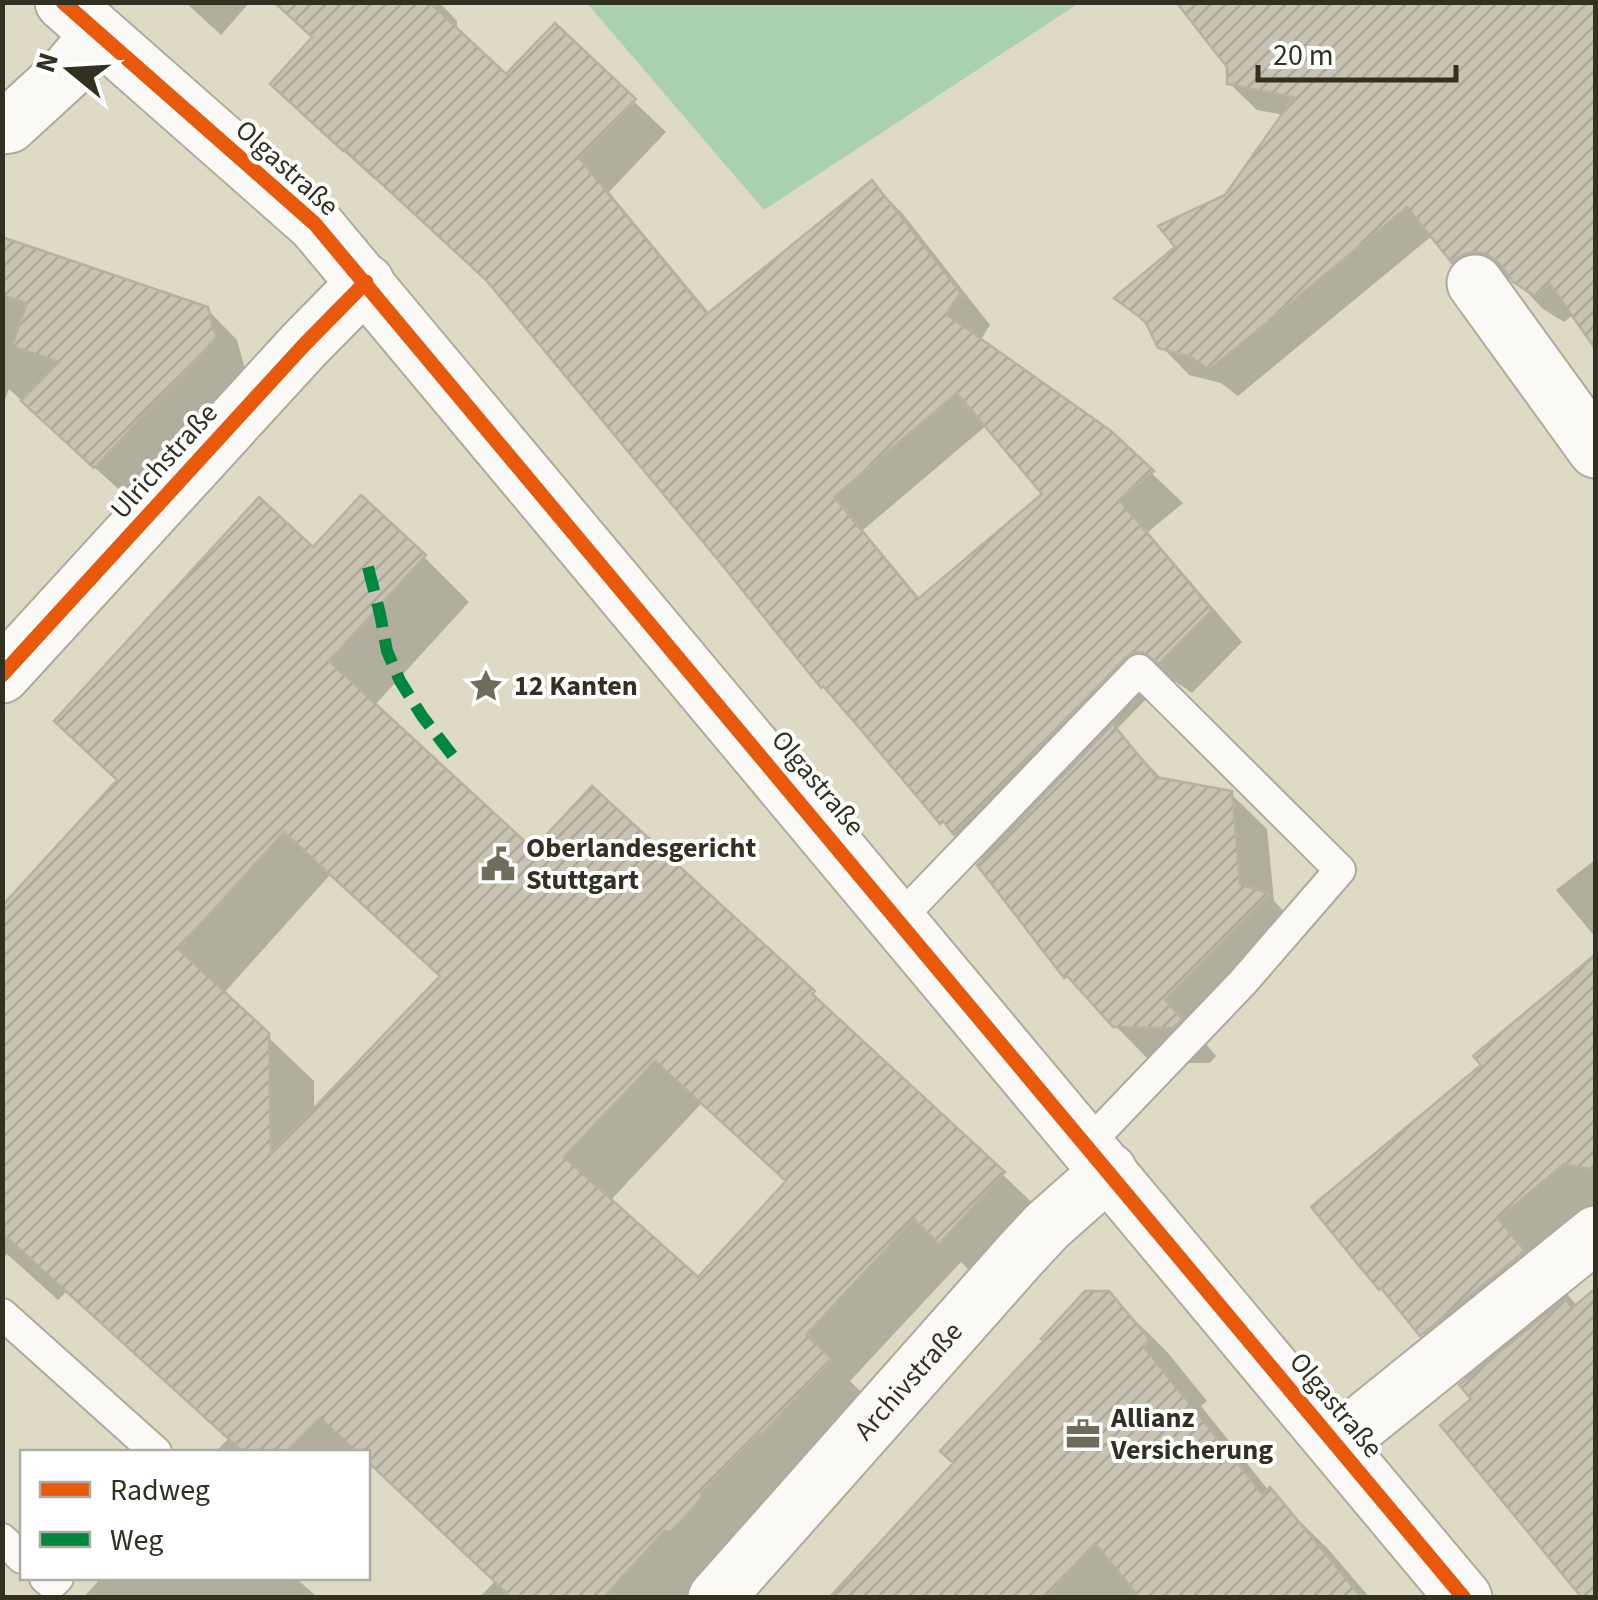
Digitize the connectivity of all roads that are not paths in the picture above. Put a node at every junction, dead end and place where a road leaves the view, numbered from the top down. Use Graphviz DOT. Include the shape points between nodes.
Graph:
graph roads {
  1 [pos="80,18"];
  2 [pos="2,126"];
  3 [pos="366,282"];
  4 [pos="1475,283"];
  5 [pos="1596,450"];
  6 [pos="2,675"];
  7 [pos="899,919"];
  8 [pos="1098,1158"];
  9 [pos="1596,1234"];
  10 [pos="2,1314"];
  11 [pos="1336,1444"];
  12 [pos="154,1450"];
  13 [pos="716,1598"];
  14 [pos="1464,1598"];
  1 -- 2 [label="street" via="69,70"];
  1 -- 3 [label="street, Olgastraße" via="316,224"];
  3 -- 6 [label="street, Ulrichstraße"];
  3 -- 7 [label="street, Olgastraße"];
  4 -- 5 [label="street"];
  7 -- 8 [label="street, Olgastraße"];
  7 -- 8 [label="lane" via="1139,670 1340,870"];
  8 -- 11 [label="street, Olgastraße"];
  8 -- 13 [label="street, Archivstraße" via="1047,1226"];
  9 -- 11 [label="street"];
  10 -- 12 [label="lane"];
  11 -- 14 [label="street, Olgastraße"];
}
